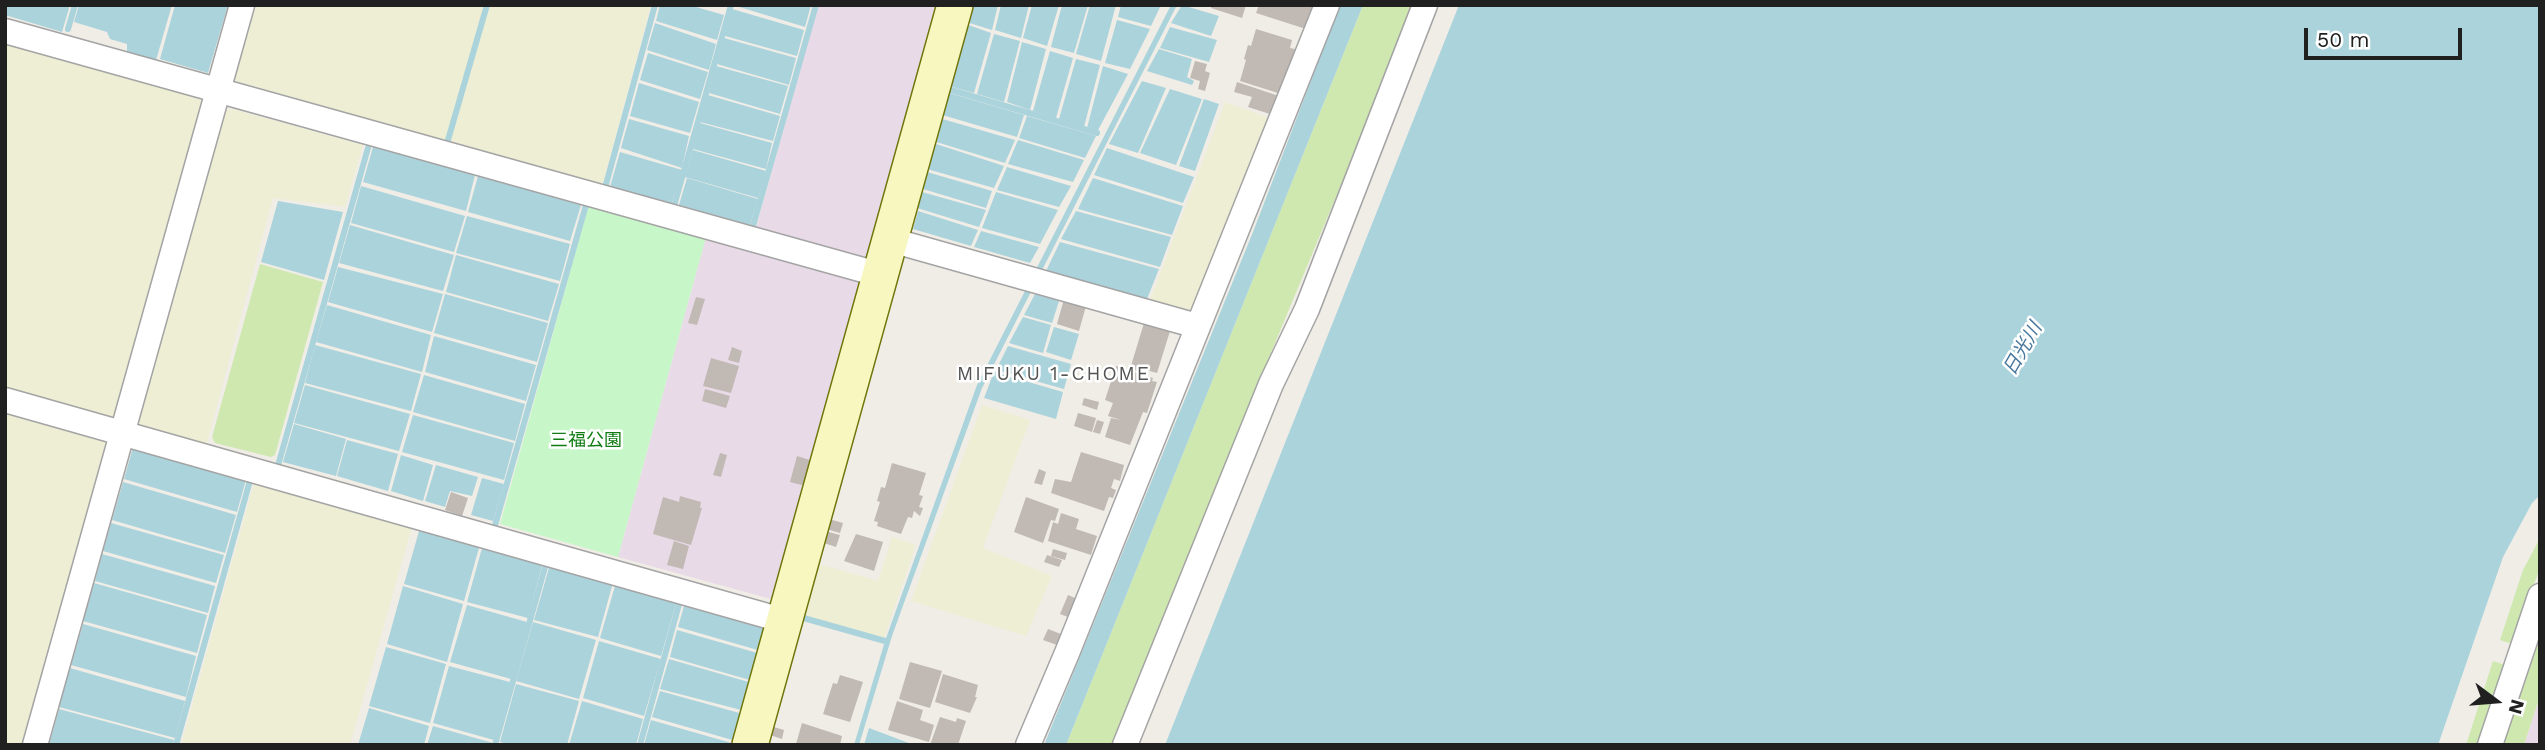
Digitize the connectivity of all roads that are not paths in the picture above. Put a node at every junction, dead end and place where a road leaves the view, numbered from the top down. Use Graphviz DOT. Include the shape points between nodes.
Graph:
graph roads {
  1 [pos="242,5"];
  2 [pos="955,5"];
  3 [pos="1327,5"];
  4 [pos="1425,5"];
  5 [pos="5,31"];
  6 [pos="218,90"];
  7 [pos="891,240"];
  8 [pos="880,275"];
  9 [pos="1197,326"];
  10 [pos="5,400"];
  11 [pos="123,433"];
  12 [pos="2540,596"];
  13 [pos="785,621"];
  14 [pos="35,745"];
  15 [pos="750,745"];
  16 [pos="1028,745"];
  17 [pos="1125,745"];
  18 [pos="2490,745"];
  1 -- 6 [label="street"];
  2 -- 7 [label="street"];
  3 -- 9 [label="street"];
  4 -- 17 [label="street" via="1307,309 1271,384"];
  5 -- 6 [label="street"];
  6 -- 8 [label="street"];
  6 -- 11 [label="street"];
  7 -- 8 [label="street"];
  7 -- 9 [label="street"];
  8 -- 13 [label="street"];
  9 -- 16 [label="street"];
  10 -- 11 [label="street"];
  11 -- 13 [label="street"];
  11 -- 14 [label="street"];
  12 -- 18 [label="street"];
  13 -- 15 [label="street"];
}
